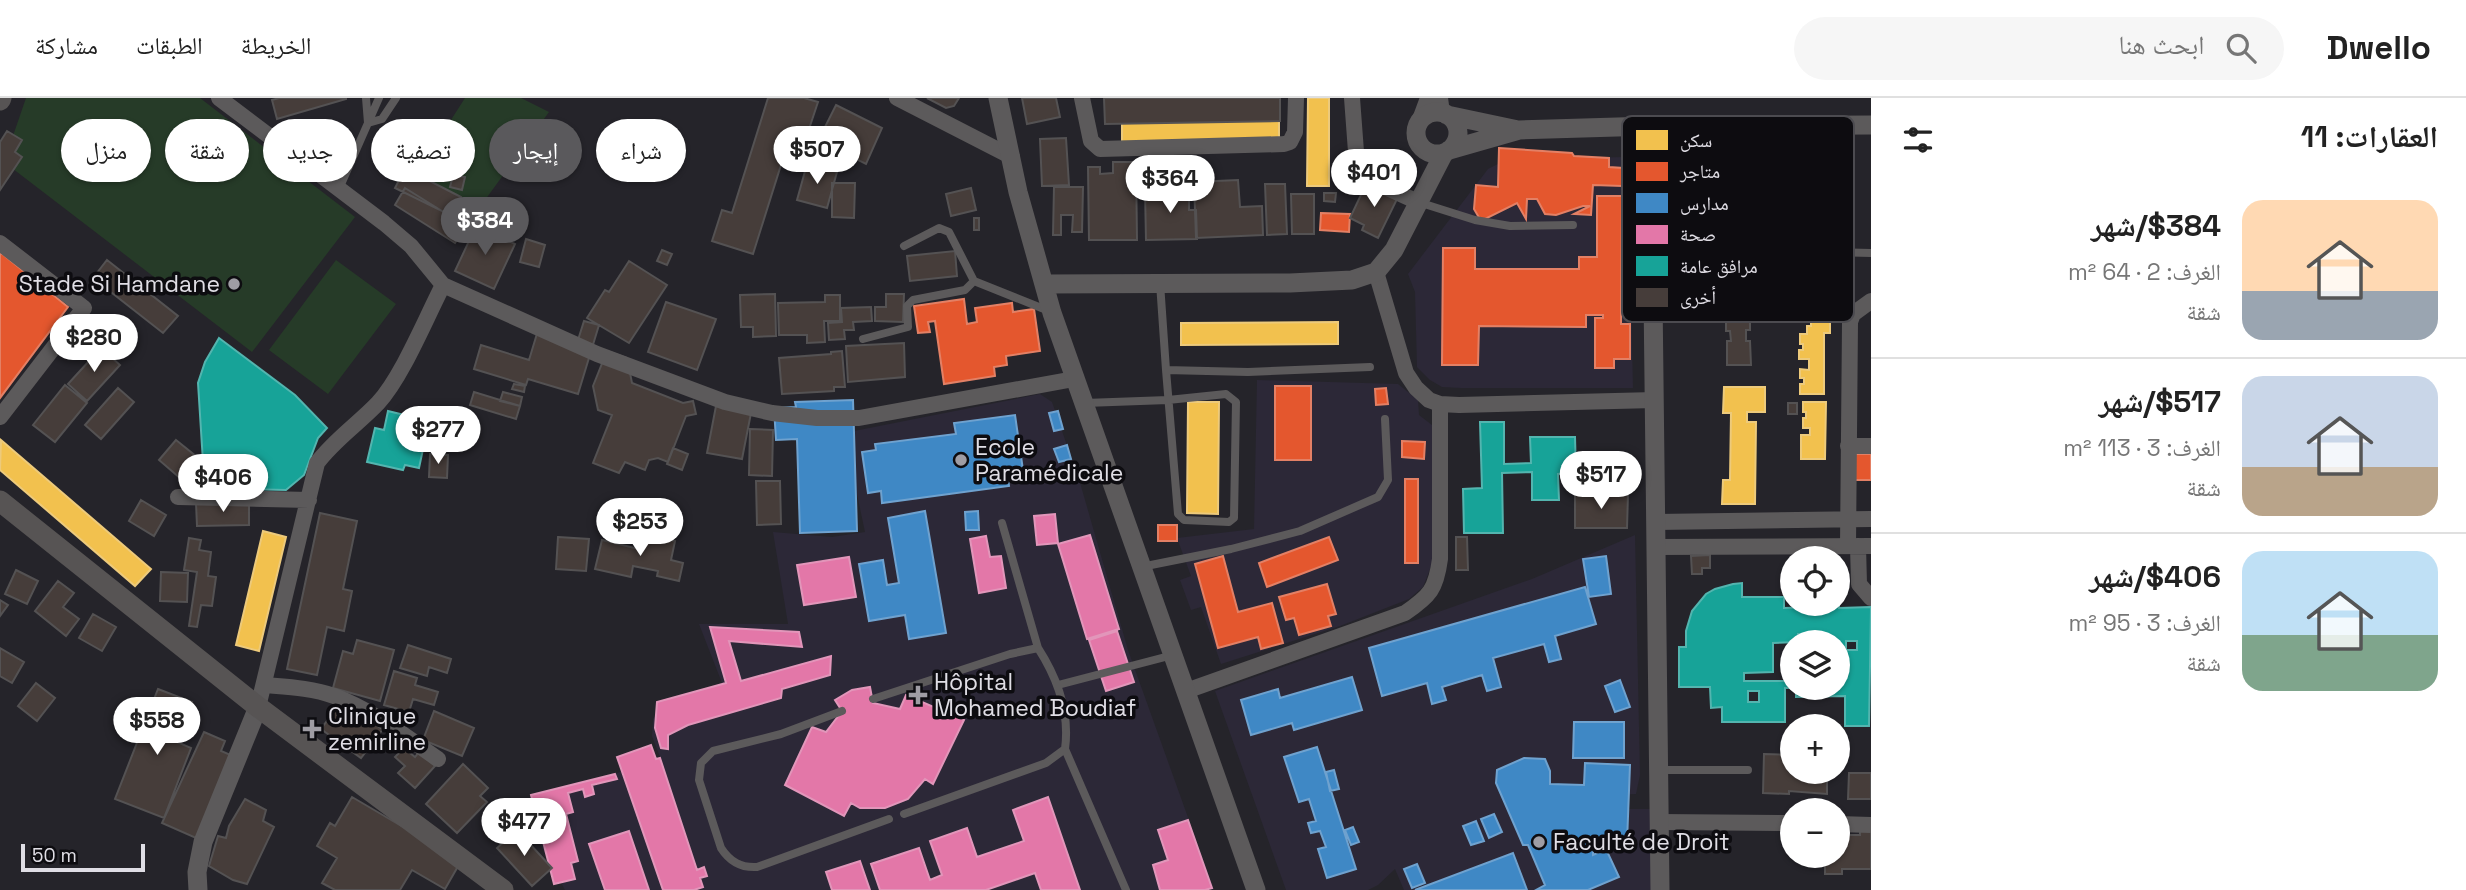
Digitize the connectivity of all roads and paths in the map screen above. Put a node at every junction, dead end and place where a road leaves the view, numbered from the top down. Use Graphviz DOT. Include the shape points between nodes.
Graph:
graph roads {
  1 [pos="219,98"];
  2 [pos="366,98"];
  3 [pos="379,98"];
  4 [pos="396,98"];
  5 [pos="897,98"];
  6 [pos="998,98"];
  7 [pos="1082,98"];
  8 [pos="1296,98"];
  9 [pos="1352,98"];
  10 [pos="1429,98"];
  11 [pos="1443,109"];
  12 [pos="368,123"];
  13 [pos="1622,126"];
  14 [pos="1519,131"];
  15 [pos="1418,133"];
  16 [pos="1446,151"];
  17 [pos="1012,157"];
  18 [pos="339,189"];
  19 [pos="1421,196"];
  20 [pos="1573,225"];
  21 [pos="0,243"];
  22 [pos="904,246"];
  23 [pos="1376,272"];
  24 [pos="974,281"];
  25 [pos="1160,283"];
  26 [pos="1046,284"];
  27 [pos="443,285"];
  28 [pos="1871,301"];
  29 [pos="1052,313"];
  30 [pos="1854,313"];
  31 [pos="1654,322"];
  32 [pos="1850,322"];
  33 [pos="863,339"];
  34 [pos="1370,367"];
  35 [pos="1166,370"];
  36 [pos="1074,379"];
  37 [pos="1168,400"];
  38 [pos="1655,400"];
  39 [pos="1083,403"];
  40 [pos="1440,404"];
  41 [pos="0,417"];
  42 [pos="1385,419"];
  43 [pos="1848,446"];
  44 [pos="1871,446"];
  45 [pos="178,497"];
  46 [pos="309,500"];
  47 [pos="0,501"];
  48 [pos="1848,519"];
  49 [pos="1871,519"];
  50 [pos="1002,523"];
  51 [pos="1656,523"];
  52 [pos="1859,546"];
  53 [pos="1657,547"];
  54 [pos="1141,566"];
  55 [pos="1871,598"];
  56 [pos="1038,648"];
  57 [pos="1173,655"];
  58 [pos="264,685"];
  59 [pos="1058,685"];
  60 [pos="1186,691"];
  61 [pos="873,698"];
  62 [pos="258,707"];
  63 [pos="842,711"];
  64 [pos="1065,750"];
  65 [pos="438,759"];
  66 [pos="1659,770"];
  67 [pos="1748,770"];
  68 [pos="904,814"];
  69 [pos="889,819"];
  70 [pos="1660,822"];
  71 [pos="1780,823"];
  72 [pos="1850,824"];
  73 [pos="1871,825"];
  74 [pos="198,890"];
  75 [pos="503,890"];
  76 [pos="1126,890"];
  77 [pos="1256,890"];
  78 [pos="1660,890"];
  1 -- 18 [label="street"];
  2 -- 12 [label="lane"];
  3 -- 12 [label="lane"];
  4 -- 12 [label="lane" via="382,119"];
  5 -- 17 [label="street"];
  6 -- 17 [label="street"];
  7 -- 8 [label="street" via="1091,141 1100,149 1284,144 1295,132"];
  9 -- 19 [label="street" via="1357,165 1372,181"];
  10 -- 15 [label="street"];
  11 -- 14 [label="street"];
  11 -- 15 [label="street" via="1428,114"];
  11 -- 16 [label="street" via="1458,132 1457,142"];
  12 -- 18 [label="lane"];
  13 -- 14 [label="street"];
  14 -- 16 [label="street"];
  15 -- 16 [label="street" via="1429,152"];
  15 -- 19 [label="street"];
  16 -- 19 [label="street"];
  17 -- 26 [label="street"];
  18 -- 27 [label="street" via="411,246"];
  19 -- 20 [label="lane" via="1475,220 1510,226"];
  19 -- 23 [label="street" via="1394,250"];
  21 -- 41 [label="street" via="84,308"];
  22 -- 24 [label="lane" via="939,228 949,232"];
  23 -- 25 [label="street" via="1332,281"];
  23 -- 40 [label="street" via="1406,373 1429,400"];
  24 -- 29 [label="lane"];
  24 -- 33 [label="lane" via="965,290 912,300 907,306 908,327"];
  25 -- 26 [label="street"];
  25 -- 35 [label="lane"];
  26 -- 29 [label="street"];
  27 -- 36 [label="street" via="597,354 725,402 772,413 859,418"];
  27 -- 46 [label="street" via="380,402 317,463"];
  28 -- 30 [label="street"];
  29 -- 36 [label="street"];
  31 -- 38 [label="street"];
  32 -- 43 [label="street"];
  34 -- 35 [label="lane"];
  35 -- 37 [label="lane"];
  36 -- 39 [label="street"];
  37 -- 37 [label="lane" via="1178,514 1184,520 1229,522 1234,518 1237,402 1226,394"];
  37 -- 39 [label="lane"];
  38 -- 40 [label="street"];
  38 -- 51 [label="street"];
  39 -- 54 [label="street"];
  40 -- 60 [label="street" via="1440,559 1437,581 1426,599 1405,613"];
  42 -- 54 [label="lane" via="1388,480 1378,497 1300,531"];
  43 -- 44 [label="street"];
  43 -- 48 [label="street"];
  45 -- 46 [label="street"];
  46 -- 58 [label="street"];
  47 -- 62 [label="main road"];
  48 -- 49 [label="street"];
  48 -- 51 [label="street"];
  48 -- 52 [label="street"];
  50 -- 56 [label="lane"];
  51 -- 53 [label="street"];
  52 -- 53 [label="street"];
  52 -- 55 [label="street" via="1859,584"];
  53 -- 66 [label="street"];
  54 -- 57 [label="street"];
  56 -- 59 [label="lane"];
  56 -- 61 [label="lane"];
  57 -- 59 [label="lane"];
  57 -- 60 [label="street"];
  58 -- 62 [label="street"];
  58 -- 65 [label="street" via="334,696 381,719"];
  59 -- 64 [label="lane" via="1068,727"];
  60 -- 77 [label="street"];
  62 -- 74 [label="street" via="204,842"];
  62 -- 75 [label="main road"];
  63 -- 69 [label="lane" via="706,756 699,780 721,848 740,866 757,867"];
  64 -- 68 [label="lane" via="1046,763"];
  64 -- 76 [label="lane"];
  66 -- 67 [label="lane"];
  66 -- 70 [label="street"];
  70 -- 71 [label="street"];
  70 -- 78 [label="street"];
  72 -- 73 [label="street"];
}
